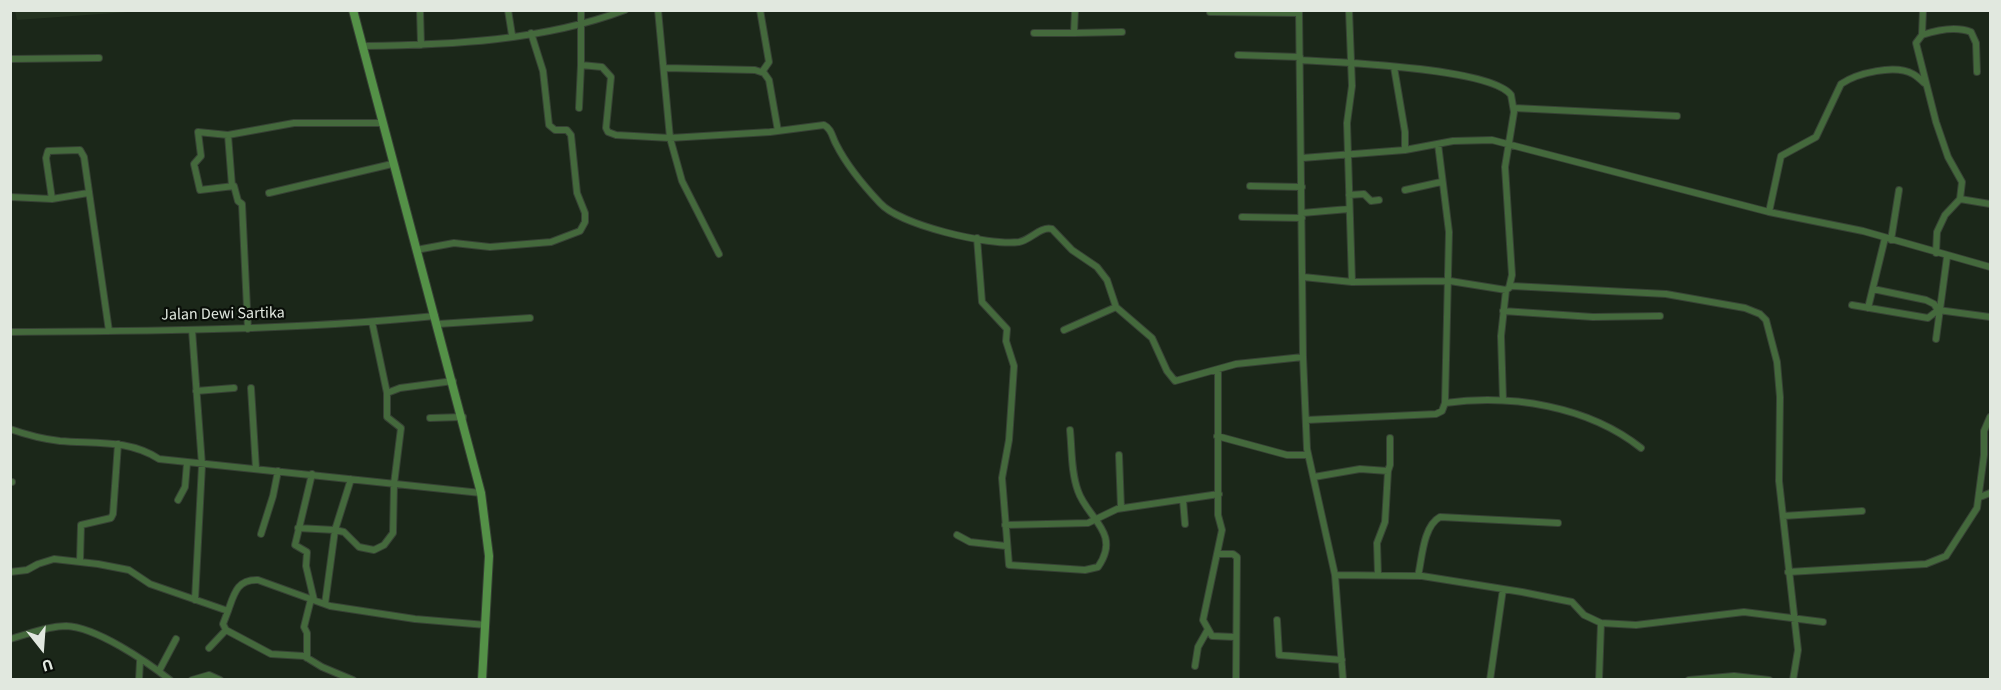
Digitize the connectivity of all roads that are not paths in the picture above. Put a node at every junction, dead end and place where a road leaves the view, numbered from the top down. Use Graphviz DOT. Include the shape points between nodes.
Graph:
graph roads {
  1 [pos="353,10"];
  2 [pos="420,10"];
  3 [pos="508,10"];
  4 [pos="580,10"];
  5 [pos="625,10"];
  6 [pos="658,10"];
  7 [pos="760,10"];
  8 [pos="1075,10"];
  9 [pos="1349,10"];
  10 [pos="1923,10"];
  11 [pos="1210,12"];
  12 [pos="1299,12"];
  13 [pos="582,23"];
  14 [pos="1122,32"];
  15 [pos="531,33"];
  16 [pos="1034,33"];
  17 [pos="1074,33"];
  18 [pos="512,35"];
  19 [pos="1922,35"];
  20 [pos="421,45"];
  21 [pos="363,46"];
  22 [pos="1238,56"];
  23 [pos="99,58"];
  24 [pos="10,59"];
  25 [pos="1300,59"];
  26 [pos="1352,63"];
  27 [pos="581,65"];
  28 [pos="1394,67"];
  29 [pos="665,68"];
  30 [pos="762,72"];
  31 [pos="1977,72"];
  32 [pos="1925,84"];
  33 [pos="579,108"];
  34 [pos="1514,108"];
  35 [pos="1677,116"];
  36 [pos="381,123"];
  37 [pos="778,131"];
  38 [pos="228,135"];
  39 [pos="670,138"];
  40 [pos="1438,144"];
  41 [pos="1510,144"];
  42 [pos="1405,150"];
  43 [pos="1350,154"];
  44 [pos="1302,158"];
  45 [pos="392,164"];
  46 [pos="1441,182"];
  47 [pos="232,186"];
  48 [pos="1250,186"];
  49 [pos="1302,187"];
  50 [pos="1405,190"];
  51 [pos="1899,190"];
  52 [pos="269,193"];
  53 [pos="88,194"];
  54 [pos="1349,195"];
  55 [pos="10,197"];
  56 [pos="1960,199"];
  57 [pos="52,200"];
  58 [pos="1379,200"];
  59 [pos="1990,204"];
  60 [pos="1349,209"];
  61 [pos="1769,212"];
  62 [pos="1242,216"];
  63 [pos="1302,216"];
  64 [pos="977,238"];
  65 [pos="1888,239"];
  66 [pos="416,250"];
  67 [pos="1936,253"];
  68 [pos="719,254"];
  69 [pos="1947,257"];
  70 [pos="1990,267"];
  71 [pos="1303,278"];
  72 [pos="1450,281"];
  73 [pos="1352,282"];
  74 [pos="1509,288"];
  75 [pos="1873,289"];
  76 [pos="1852,305"];
  77 [pos="1116,307"];
  78 [pos="1868,308"];
  79 [pos="1938,310"];
  80 [pos="1503,311"];
  81 [pos="1660,316"];
  82 [pos="530,318"];
  83 [pos="1990,318"];
  84 [pos="437,320"];
  85 [pos="372,322"];
  86 [pos="248,329"];
  87 [pos="192,330"];
  88 [pos="1064,330"];
  89 [pos="109,331"];
  90 [pos="10,332"];
  91 [pos="1936,339"];
  92 [pos="1303,357"];
  93 [pos="1218,370"];
  94 [pos="453,381"];
  95 [pos="234,388"];
  96 [pos="251,388"];
  97 [pos="196,391"];
  98 [pos="387,393"];
  99 [pos="1503,400"];
  100 [pos="1445,403"];
  101 [pos="463,417"];
  102 [pos="1990,417"];
  103 [pos="430,418"];
  104 [pos="1306,420"];
  105 [pos="10,429"];
  106 [pos="1070,430"];
  107 [pos="1217,436"];
  108 [pos="1390,438"];
  109 [pos="118,444"];
  110 [pos="1641,448"];
  111 [pos="1308,454"];
  112 [pos="1119,455"];
  113 [pos="187,463"];
  114 [pos="202,465"];
  115 [pos="256,469"];
  116 [pos="278,471"];
  117 [pos="1388,471"];
  118 [pos="312,474"];
  119 [pos="1314,477"];
  120 [pos="351,479"];
  121 [pos="394,484"];
  122 [pos="481,493"];
  123 [pos="1990,493"];
  124 [pos="1219,494"];
  125 [pos="1980,497"];
  126 [pos="178,500"];
  127 [pos="1183,500"];
  128 [pos="1121,508"];
  129 [pos="1862,511"];
  130 [pos="1783,516"];
  131 [pos="1098,520"];
  132 [pos="1558,523"];
  133 [pos="1185,524"];
  134 [pos="1005,525"];
  135 [pos="298,528"];
  136 [pos="335,530"];
  137 [pos="261,534"];
  138 [pos="957,536"];
  139 [pos="1006,546"];
  140 [pos="1218,554"];
  141 [pos="80,561"];
  142 [pos="10,572"];
  143 [pos="1788,572"];
  144 [pos="1335,575"];
  145 [pos="1378,575"];
  146 [pos="1418,576"];
  147 [pos="1503,589"];
  148 [pos="312,599"];
  149 [pos="195,600"];
  150 [pos="325,604"];
  151 [pos="228,611"];
  152 [pos="1794,618"];
  153 [pos="1277,620"];
  154 [pos="1823,622"];
  155 [pos="1601,623"];
  156 [pos="486,625"];
  157 [pos="226,630"];
  158 [pos="1212,634"];
  159 [pos="1235,637"];
  160 [pos="10,639"];
  161 [pos="176,639"];
  162 [pos="209,648"];
  163 [pos="307,658"];
  164 [pos="1342,660"];
  165 [pos="140,661"];
  166 [pos="1195,666"];
  167 [pos="159,671"];
  168 [pos="140,680"];
  169 [pos="170,680"];
  170 [pos="192,680"];
  171 [pos="220,680"];
  172 [pos="353,680"];
  173 [pos="482,680"];
  174 [pos="1236,680"];
  175 [pos="1343,680"];
  176 [pos="1490,680"];
  177 [pos="1599,680"];
  178 [pos="1689,680"];
  179 [pos="1769,680"];
  180 [pos="1793,680"];
  1 -- 21 [label="main road"];
  2 -- 20 [label="street"];
  3 -- 18 [label="street"];
  4 -- 13 [label="street"];
  5 -- 13 [label="street"];
  6 -- 29 [label="street"];
  7 -- 30 [label="street" via="769,62"];
  8 -- 17 [label="street"];
  9 -- 26 [label="street"];
  10 -- 19 [label="street"];
  11 -- 12 [label="street"];
  12 -- 25 [label="street"];
  13 -- 15 [label="street"];
  13 -- 27 [label="street"];
  14 -- 17 [label="street"];
  15 -- 18 [label="street"];
  15 -- 66 [label="street" via="541,61 549,125 571,135 584,227 551,242 490,247 454,243"];
  16 -- 17 [label="street"];
  18 -- 20 [label="street"];
  19 -- 31 [label="street" via="1952,29 1971,32 1976,43"];
  19 -- 32 [label="street" via="1917,47"];
  20 -- 21 [label="street"];
  21 -- 36 [label="main road"];
  22 -- 25 [label="street"];
  23 -- 24 [label="street"];
  25 -- 26 [label="street"];
  25 -- 44 [label="street"];
  26 -- 28 [label="street"];
  26 -- 43 [label="street" via="1353,86 1347,115"];
  27 -- 33 [label="street"];
  27 -- 39 [label="street" via="602,67 611,77 608,132"];
  28 -- 34 [label="street" via="1499,85 1511,95"];
  28 -- 42 [label="street"];
  29 -- 30 [label="street"];
  29 -- 39 [label="street"];
  30 -- 37 [label="street" via="769,80"];
  32 -- 56 [label="street" via="1948,157 1962,182"];
  32 -- 61 [label="street" via="1912,73 1890,69 1841,84 1816,137 1781,156"];
  34 -- 35 [label="street"];
  34 -- 41 [label="street"];
  36 -- 38 [label="street" via="294,123"];
  36 -- 45 [label="main road"];
  37 -- 39 [label="street"];
  37 -- 64 [label="street" via="825,125 844,160 892,214"];
  38 -- 47 [label="street"];
  38 -- 47 [label="street" via="198,132 201,156 194,164 200,190"];
  39 -- 68 [label="street" via="682,181"];
  40 -- 41 [label="street" via="1492,140"];
  40 -- 42 [label="street"];
  40 -- 46 [label="street"];
  41 -- 61 [label="street"];
  41 -- 74 [label="street" via="1505,167"];
  42 -- 43 [label="street"];
  43 -- 44 [label="street"];
  43 -- 54 [label="street"];
  44 -- 49 [label="street"];
  45 -- 52 [label="street"];
  45 -- 66 [label="main road"];
  46 -- 50 [label="street"];
  46 -- 72 [label="street" via="1449,232"];
  47 -- 86 [label="street" via="242,204"];
  48 -- 49 [label="street"];
  49 -- 63 [label="street"];
  51 -- 65 [label="street"];
  53 -- 57 [label="street"];
  53 -- 57 [label="street" via="81,151 54,149 46,157"];
  53 -- 89 [label="street"];
  54 -- 58 [label="street" via="1364,194 1371,201"];
  54 -- 60 [label="street"];
  55 -- 57 [label="street"];
  56 -- 59 [label="street"];
  56 -- 67 [label="street" via="1940,224"];
  60 -- 63 [label="street"];
  60 -- 73 [label="street"];
  61 -- 65 [label="street"];
  62 -- 63 [label="street"];
  63 -- 71 [label="street"];
  64 -- 77 [label="street" via="1016,242 1052,228 1072,250 1097,267 1107,280"];
  64 -- 134 [label="street" via="981,302 1007,329 1006,341 1014,366 1002,478"];
  65 -- 67 [label="street"];
  65 -- 75 [label="street"];
  66 -- 84 [label="main road"];
  67 -- 69 [label="street"];
  69 -- 70 [label="street"];
  69 -- 79 [label="street"];
  71 -- 73 [label="street"];
  71 -- 92 [label="street"];
  72 -- 73 [label="street"];
  72 -- 74 [label="street"];
  72 -- 100 [label="street"];
  74 -- 80 [label="street"];
  74 -- 130 [label="street" via="1666,294 1760,314 1769,327 1777,362"];
  75 -- 78 [label="street"];
  75 -- 79 [label="street" via="1926,300"];
  76 -- 78 [label="street"];
  77 -- 88 [label="street"];
  77 -- 93 [label="street" via="1152,338 1173,380"];
  78 -- 79 [label="street" via="1928,318"];
  79 -- 83 [label="street"];
  79 -- 91 [label="street"];
  80 -- 81 [label="street" via="1593,317"];
  80 -- 99 [label="street"];
  82 -- 84 [label="street, Jalan Dewi Sartika"];
  84 -- 85 [label="street, Jalan Dewi Sartika"];
  84 -- 94 [label="main road"];
  85 -- 86 [label="street, Jalan Dewi Sartika"];
  85 -- 98 [label="street"];
  86 -- 87 [label="street, Jalan Dewi Sartika"];
  87 -- 89 [label="street, Jalan Dewi Sartika"];
  87 -- 97 [label="street"];
  89 -- 90 [label="street, Jalan Dewi Sartika"];
  92 -- 93 [label="street" via="1268,359"];
  92 -- 104 [label="street"];
  93 -- 107 [label="street"];
  94 -- 98 [label="street"];
  94 -- 101 [label="main road"];
  95 -- 97 [label="street"];
  96 -- 115 [label="street"];
  97 -- 114 [label="street"];
  98 -- 121 [label="street" via="387,417 401,428"];
  99 -- 100 [label="street"];
  99 -- 110 [label="street" via="1604,423"];
  100 -- 104 [label="street" via="1436,414"];
  101 -- 103 [label="street"];
  101 -- 122 [label="main road"];
  102 -- 125 [label="street" via="1984,431"];
  104 -- 111 [label="street"];
  105 -- 109 [label="street" via="37,438"];
  106 -- 131 [label="street" via="1078,494"];
  107 -- 111 [label="street" via="1287,455"];
  107 -- 124 [label="street"];
  108 -- 117 [label="street"];
  109 -- 113 [label="street" via="147,451 159,459"];
  109 -- 141 [label="street" via="113,514 111,518 81,525"];
  111 -- 119 [label="street"];
  112 -- 128 [label="street"];
  113 -- 114 [label="street"];
  113 -- 126 [label="street" via="185,487"];
  114 -- 115 [label="street"];
  114 -- 149 [label="street"];
  115 -- 116 [label="street"];
  116 -- 118 [label="street"];
  116 -- 137 [label="street"];
  117 -- 119 [label="street" via="1360,469"];
  117 -- 145 [label="street" via="1385,522 1377,543"];
  118 -- 120 [label="street"];
  118 -- 135 [label="street"];
  119 -- 144 [label="street"];
  120 -- 121 [label="street"];
  120 -- 136 [label="street"];
  121 -- 122 [label="street"];
  121 -- 136 [label="street" via="395,526 384,545 374,550 359,547 344,532"];
  122 -- 156 [label="main road" via="489,556"];
  123 -- 125 [label="street"];
  124 -- 127 [label="street"];
  124 -- 140 [label="street" via="1222,530"];
  125 -- 143 [label="street" via="1971,519 1946,556 1937,561"];
  127 -- 128 [label="street"];
  127 -- 133 [label="street"];
  128 -- 131 [label="street"];
  129 -- 130 [label="street"];
  130 -- 143 [label="street"];
  131 -- 134 [label="street"];
  131 -- 139 [label="street" via="1104,530 1105,547 1102,561 1095,569 1013,567 1008,563"];
  132 -- 146 [label="street" via="1440,517 1429,531"];
  134 -- 139 [label="street"];
  135 -- 136 [label="street"];
  135 -- 148 [label="street" via="296,545 307,552"];
  136 -- 150 [label="street"];
  138 -- 139 [label="street" via="970,542"];
  140 -- 158 [label="street" via="1203,620"];
  140 -- 159 [label="street" via="1237,557"];
  141 -- 142 [label="street" via="46,561 27,570"];
  141 -- 149 [label="street" via="129,570 150,584"];
  143 -- 152 [label="street"];
  144 -- 145 [label="street"];
  144 -- 164 [label="street"];
  145 -- 146 [label="street"];
  146 -- 147 [label="street"];
  147 -- 155 [label="street" via="1572,602 1584,615"];
  147 -- 176 [label="street"];
  148 -- 150 [label="street"];
  148 -- 151 [label="street" via="261,580 248,580 238,586"];
  148 -- 163 [label="street" via="304,627"];
  149 -- 151 [label="street"];
  150 -- 156 [label="street" via="415,619"];
  151 -- 157 [label="street" via="223,624"];
  152 -- 154 [label="street"];
  152 -- 155 [label="street" via="1744,612 1636,625"];
  152 -- 180 [label="street" via="1798,650"];
  153 -- 164 [label="street" via="1279,656"];
  155 -- 177 [label="street"];
  156 -- 173 [label="main road"];
  157 -- 162 [label="street"];
  157 -- 163 [label="street" via="271,654"];
  158 -- 159 [label="street"];
  158 -- 166 [label="street" via="1198,647"];
  159 -- 174 [label="street"];
  160 -- 165 [label="street" via="47,628 72,627 97,636"];
  161 -- 167 [label="street"];
  163 -- 172 [label="street"];
  164 -- 175 [label="street"];
  165 -- 167 [label="street"];
  165 -- 168 [label="street"];
  167 -- 169 [label="street"];
  170 -- 171 [label="street" via="209,675"];
  178 -- 179 [label="street" via="1734,676"];
}
